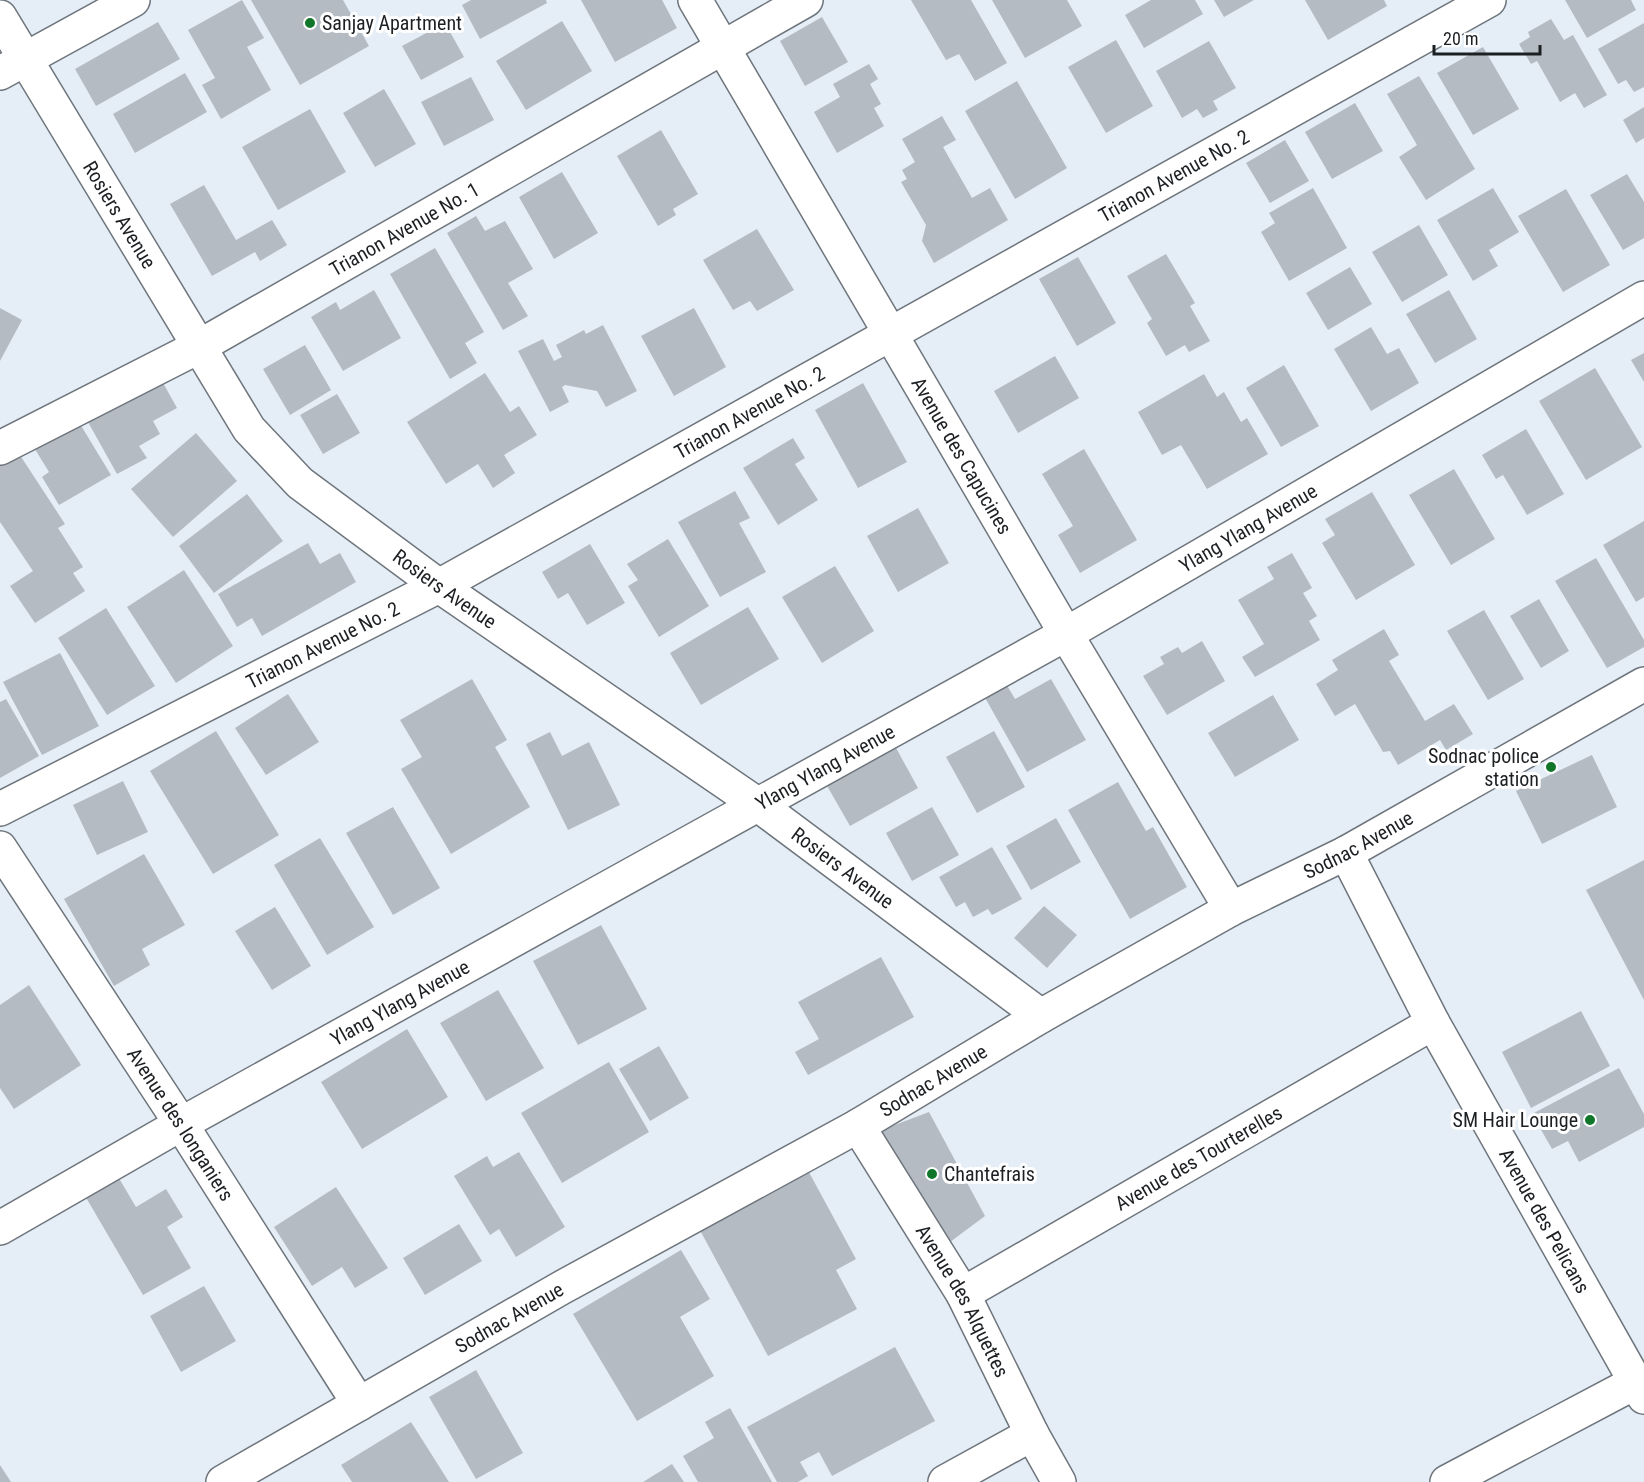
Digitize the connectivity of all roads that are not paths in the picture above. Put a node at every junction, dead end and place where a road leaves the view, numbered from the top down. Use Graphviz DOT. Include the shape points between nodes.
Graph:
graph roads {
  1 [pos="133,0"];
  2 [pos="694,0"];
  3 [pos="806,0"];
  4 [pos="1489,0"];
  5 [pos="0,17"];
  6 [pos="723,46"];
  7 [pos="13,67"];
  8 [pos="1644,298"];
  9 [pos="892,335"];
  10 [pos="200,346"];
  11 [pos="0,448"];
  12 [pos="439,586"];
  13 [pos="1066,634"];
  14 [pos="1644,684"];
  15 [pos="756,804"];
  16 [pos="0,808"];
  17 [pos="0,848"];
  18 [pos="1346,853"];
  19 [pos="1231,909"];
  20 [pos="1041,1016"];
  21 [pos="1433,1023"];
  22 [pos="181,1124"];
  23 [pos="858,1126"];
  24 [pos="0,1228"];
  25 [pos="963,1294"];
  26 [pos="1640,1390"];
  27 [pos="359,1404"];
  28 [pos="1032,1434"];
  29 [pos="223,1482"];
  30 [pos="945,1482"];
  31 [pos="1059,1482"];
  32 [pos="1447,1482"];
  1 -- 7 [label="street"];
  2 -- 6 [label="street, Avenue des Capucines"];
  3 -- 6 [label="street, Trianon Avenue No. 1"];
  4 -- 9 [label="street, Trianon Avenue No. 2"];
  5 -- 7 [label="street, Rosiers Avenue"];
  6 -- 9 [label="street, Avenue des Capucines"];
  6 -- 10 [label="street, Trianon Avenue No. 1"];
  7 -- 10 [label="street, Rosiers Avenue"];
  8 -- 13 [label="street, Ylang Ylang Avenue"];
  9 -- 12 [label="street, Trianon Avenue No. 2"];
  9 -- 13 [label="street, Avenue des Capucines"];
  10 -- 11 [label="street, Trianon Avenue No. 1"];
  10 -- 12 [label="street, Rosiers Avenue" via="249,429 300,483"];
  12 -- 15 [label="street, Rosiers Avenue"];
  12 -- 16 [label="street, Trianon Avenue No. 2"];
  13 -- 15 [label="street, Ylang Ylang Avenue"];
  13 -- 19 [label="street, Avenue des Capucines"];
  14 -- 18 [label="street, Sodnac Avenue"];
  15 -- 20 [label="street, Rosiers Avenue"];
  15 -- 22 [label="street, Ylang Ylang Avenue"];
  17 -- 22 [label="street, Avenue des longaniers"];
  18 -- 19 [label="street, Sodnac Avenue"];
  18 -- 21 [label="street, Avenue des Pelicans"];
  19 -- 20 [label="street, Sodnac Avenue"];
  20 -- 23 [label="street, Sodnac Avenue"];
  21 -- 25 [label="street, Avenue des Tourterelles"];
  21 -- 26 [label="street, Avenue des Pelicans"];
  22 -- 24 [label="street, Ylang Ylang Avenue"];
  22 -- 27 [label="street, Avenue des longaniers"];
  23 -- 25 [label="street, Avenue des Alquettes"];
  23 -- 27 [label="street, Sodnac Avenue" via="561,1288"];
  25 -- 28 [label="street, Avenue des Alquettes"];
  26 -- 32 [label="street"];
  27 -- 29 [label="street, Sodnac Avenue"];
  28 -- 30 [label="street"];
  28 -- 31 [label="street, Avenue des Alquettes"];
}
